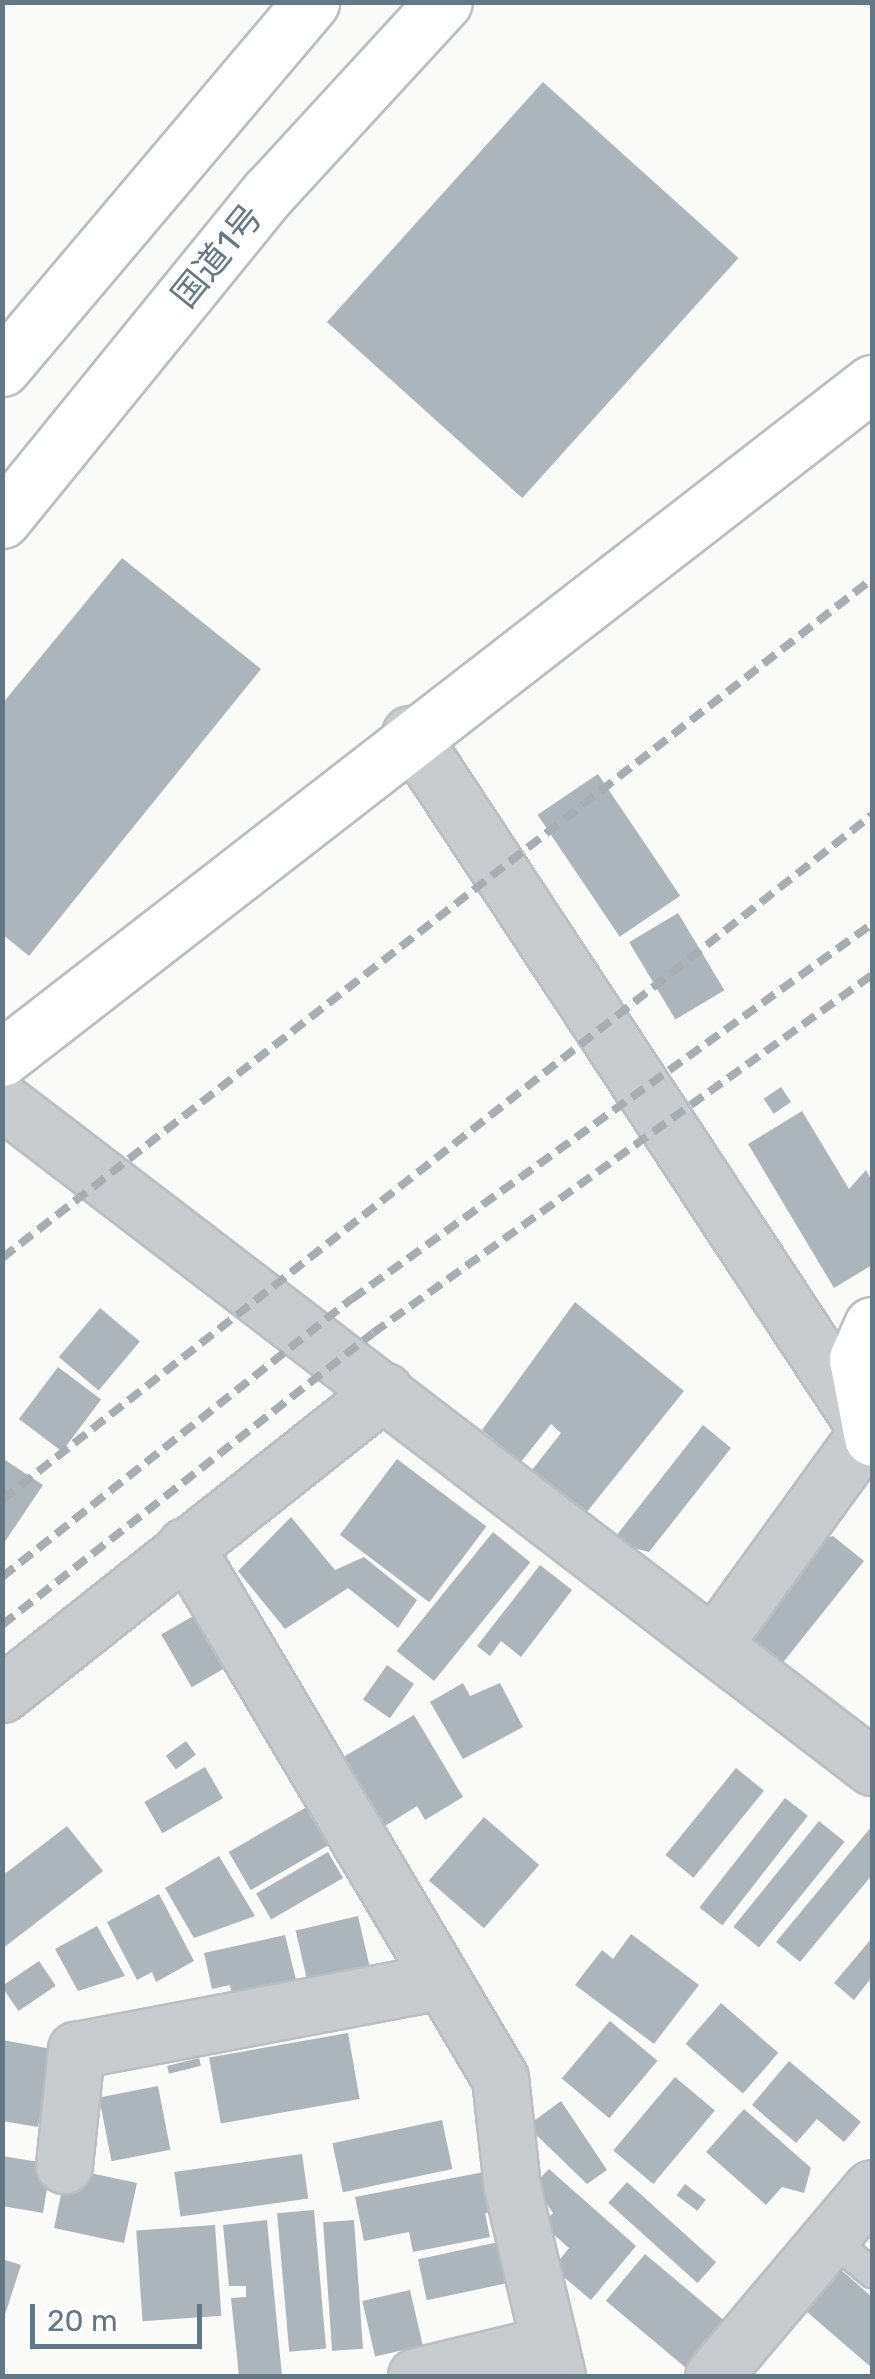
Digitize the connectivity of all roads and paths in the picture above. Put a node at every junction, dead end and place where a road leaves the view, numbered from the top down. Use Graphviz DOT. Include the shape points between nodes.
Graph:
graph roads {
  1 [pos="311,2"];
  2 [pos="444,2"];
  3 [pos="2,368"];
  4 [pos="872,383"];
  5 [pos="2,520"];
  6 [pos="410,734"];
  7 [pos="2,1058"];
  8 [pos="2,1101"];
  9 [pos="872,1324"];
  10 [pos="384,1391"];
  11 [pos="870,1434"];
  12 [pos="185,1546"];
  13 [pos="714,1644"];
  14 [pos="2,1694"];
  15 [pos="872,1766"];
  16 [pos="442,1981"];
  17 [pos="64,2165"];
  18 [pos="872,2188"];
  19 [pos="830,2238"];
  20 [pos="872,2273"];
  21 [pos="553,2360"];
  22 [pos="416,2376"];
  23 [pos="713,2376"];
  1 -- 3 [label="main road"];
  2 -- 5 [label="main road, 国道1号" via="269,192"];
  4 -- 6 [label="main road"];
  6 -- 7 [label="main road"];
  6 -- 11 [label="street"];
  8 -- 10 [label="street"];
  9 -- 11 [label="main road" via="857,1359"];
  10 -- 12 [label="street"];
  10 -- 13 [label="street"];
  11 -- 13 [label="street"];
  12 -- 14 [label="street"];
  12 -- 16 [label="street"];
  13 -- 15 [label="street"];
  16 -- 17 [label="street" via="76,2050"];
  16 -- 21 [label="street" via="500,2078 512,2187"];
  18 -- 19 [label="street"];
  19 -- 20 [label="lane"];
  19 -- 23 [label="street"];
  21 -- 22 [label="street"];
}
